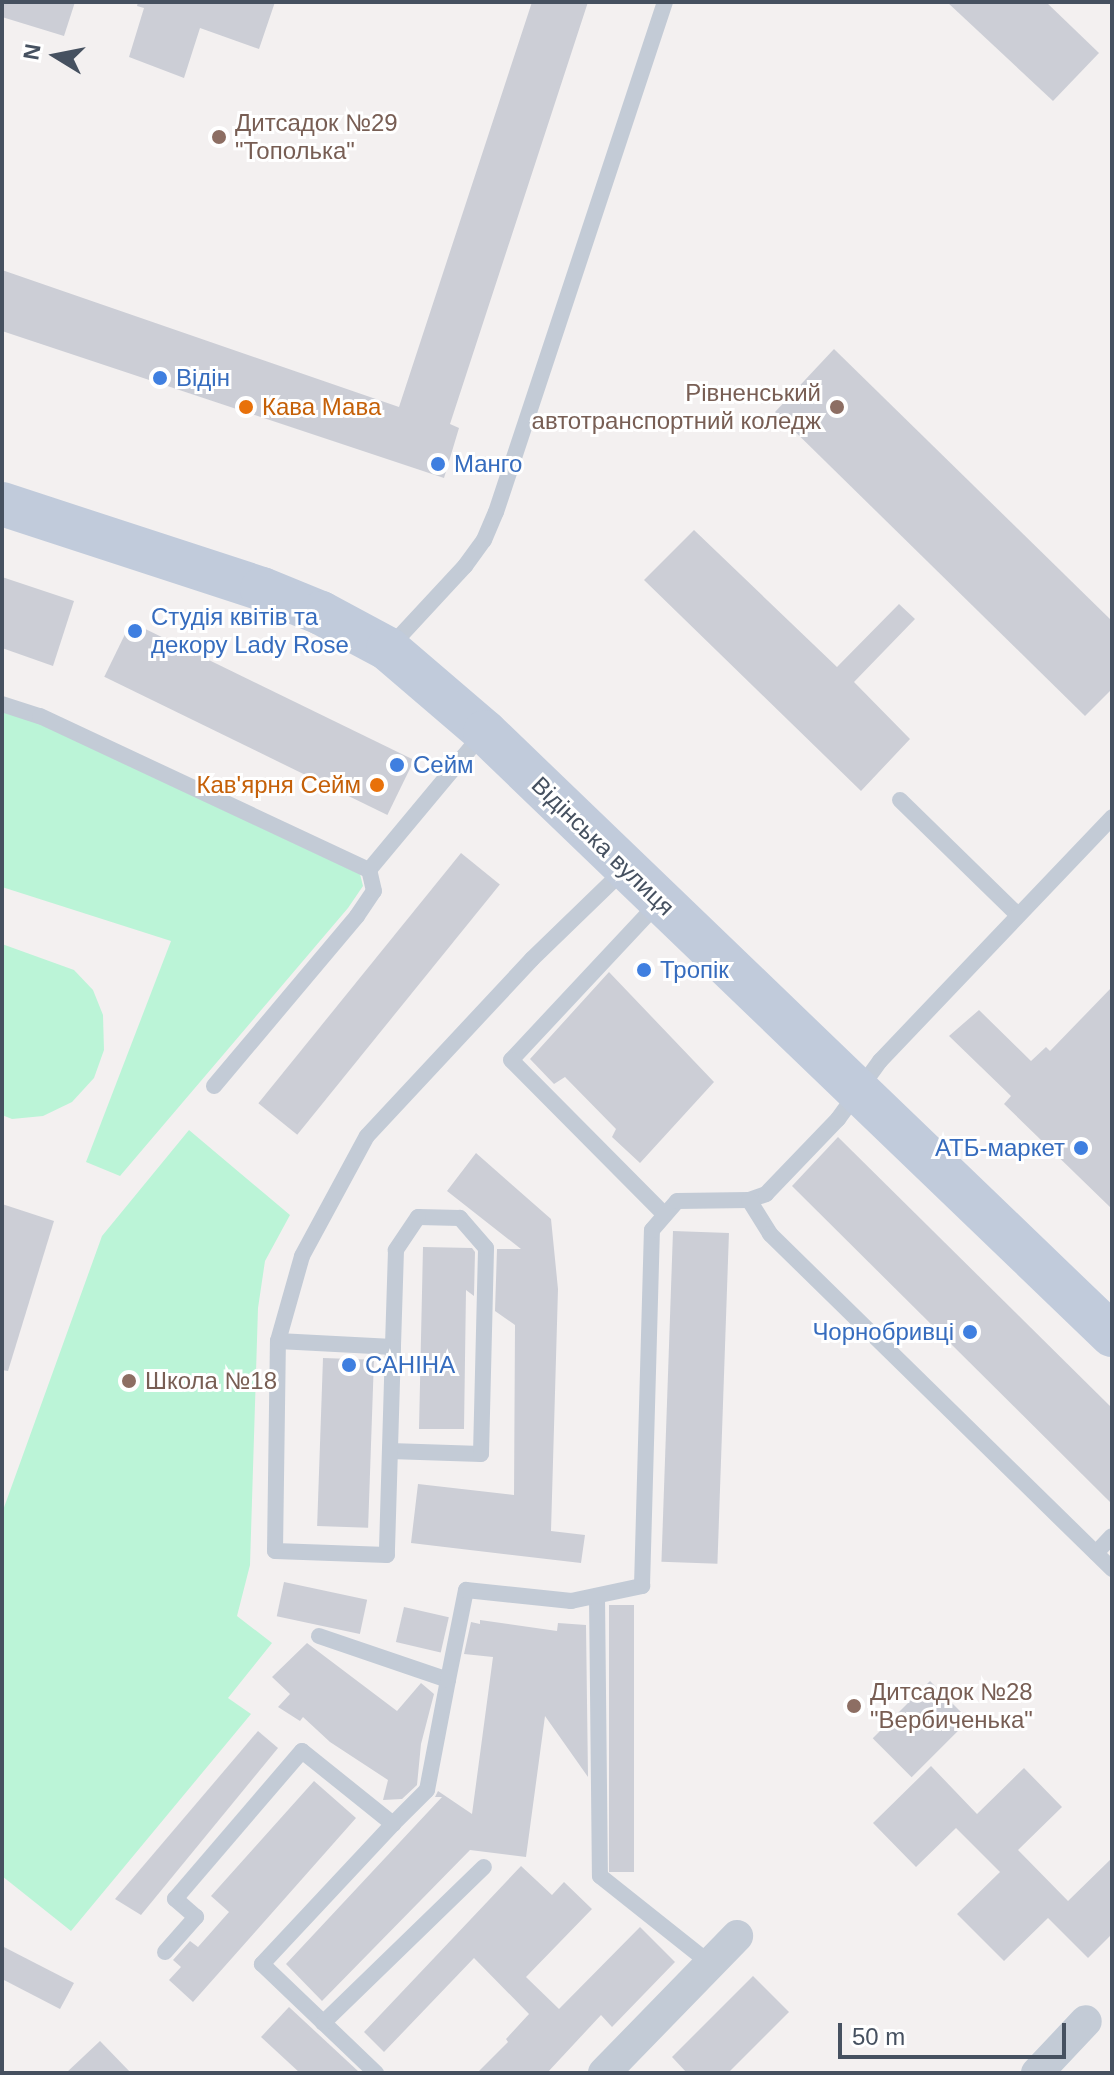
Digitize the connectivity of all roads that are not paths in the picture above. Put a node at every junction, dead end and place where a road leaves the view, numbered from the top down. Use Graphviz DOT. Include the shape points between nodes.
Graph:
graph roads {
  1 [pos="665,2"];
  2 [pos="2,504"];
  3 [pos="388,649"];
  4 [pos="2,704"];
  5 [pos="485,732"];
  6 [pos="900,800"];
  7 [pos="1112,817"];
  8 [pos="627,867"];
  9 [pos="369,870"];
  10 [pos="661,901"];
  11 [pos="1017,914"];
  12 [pos="214,1086"];
  13 [pos="859,1092"];
  14 [pos="749,1200"];
  15 [pos="665,1215"];
  16 [pos="1112,1335"];
  17 [pos="278,1341"];
  18 [pos="393,1347"];
  19 [pos="390,1451"];
  20 [pos="1112,1536"];
  21 [pos="1096,1553"];
  22 [pos="1112,1569"];
  23 [pos="597,1596"];
  24 [pos="319,1636"];
  25 [pos="448,1680"];
  26 [pos="393,1824"];
  27 [pos="484,1867"];
  28 [pos="737,1936"];
  29 [pos="165,1952"];
  30 [pos="712,1965"];
  31 [pos="1086,2021"];
  32 [pos="323,2023"];
  33 [pos="376,2073"];
  34 [pos="604,2073"];
  35 [pos="1037,2073"];
  1 -- 3 [label="lane" via="496,512 465,566"];
  2 -- 3 [label="main road, Відінська вулиця" via="262,589"];
  3 -- 5 [label="main road, Відінська вулиця"];
  4 -- 9 [label="lane" via="40,716"];
  5 -- 8 [label="main road, Відінська вулиця"];
  5 -- 9 [label="lane"];
  6 -- 11 [label="lane"];
  7 -- 11 [label="lane"];
  8 -- 10 [label="main road, Відінська вулиця"];
  8 -- 17 [label="lane" via="532,959 367,1136 302,1256"];
  9 -- 12 [label="lane" via="374,891 357,916"];
  10 -- 13 [label="main road, Відінська вулиця"];
  10 -- 15 [label="lane" via="511,1060"];
  11 -- 13 [label="lane" via="880,1061"];
  13 -- 14 [label="lane" via="766,1194"];
  13 -- 16 [label="main road, Відінська вулиця"];
  14 -- 15 [label="lane" via="677,1201"];
  14 -- 21 [label="lane" via="770,1234"];
  15 -- 23 [label="lane" via="652,1230 642,1586"];
  17 -- 18 [label="lane"];
  17 -- 19 [label="lane" via="275,1551 387,1555"];
  18 -- 19 [label="lane"];
  18 -- 19 [label="lane" via="396,1250 418,1217 460,1218 486,1248 481,1454"];
  20 -- 21 [label="lane"];
  21 -- 22 [label="lane"];
  23 -- 25 [label="lane" via="571,1601 466,1590"];
  23 -- 30 [label="lane" via="600,1876"];
  24 -- 25 [label="lane"];
  25 -- 26 [label="lane" via="427,1790"];
  26 -- 29 [label="lane" via="302,1751 175,1899 196,1917"];
  26 -- 32 [label="lane" via="262,1964"];
  27 -- 32 [label="lane"];
  28 -- 30 [label="street"];
  30 -- 34 [label="street"];
  31 -- 35 [label="street"];
  32 -- 33 [label="lane"];
}
